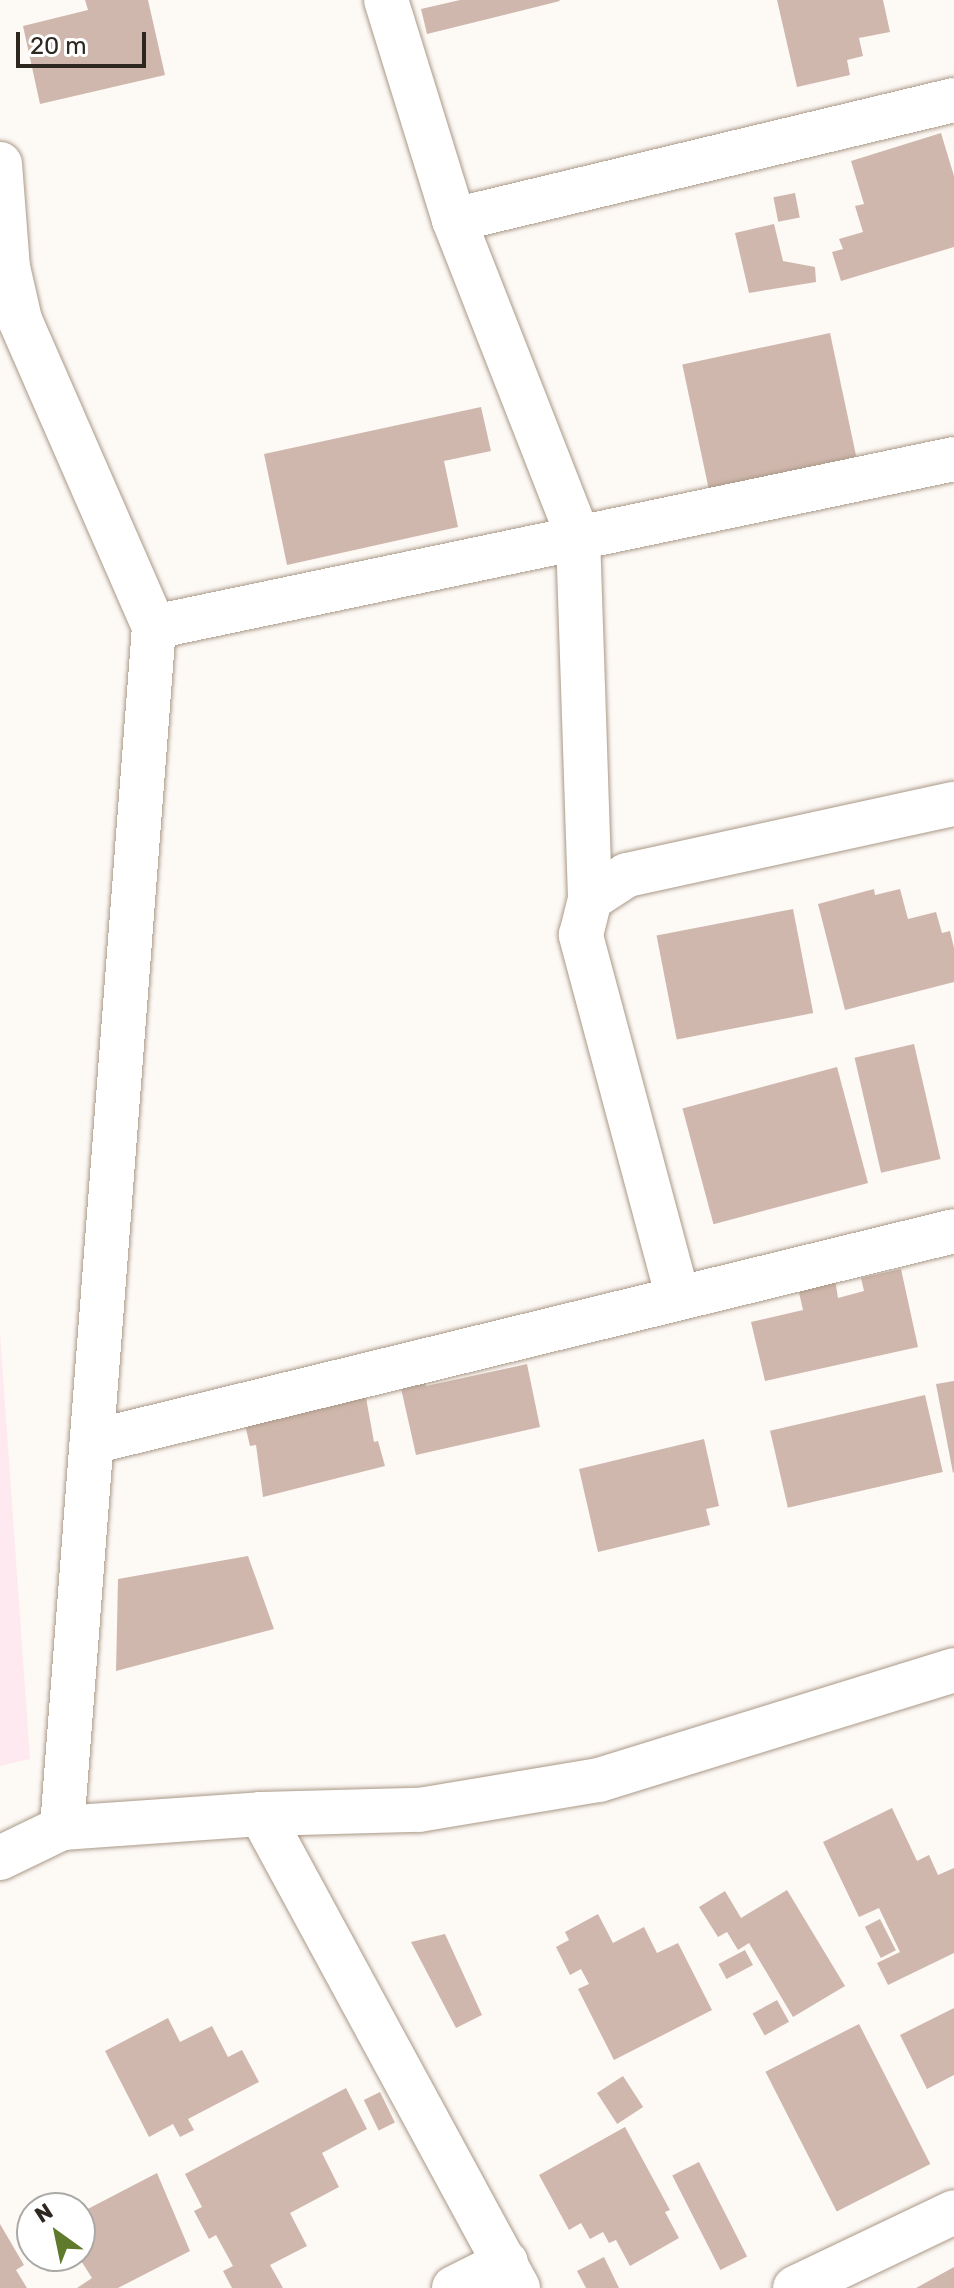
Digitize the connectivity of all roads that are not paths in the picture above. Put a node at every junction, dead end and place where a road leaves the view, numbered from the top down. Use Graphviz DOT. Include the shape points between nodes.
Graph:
graph roads {
  1 [pos="386,0"];
  2 [pos="954,100"];
  3 [pos="1,186"];
  4 [pos="454,220"];
  5 [pos="954,459"];
  6 [pos="578,536"];
  7 [pos="154,627"];
  8 [pos="954,804"];
  9 [pos="590,899"];
  10 [pos="954,1231"];
  11 [pos="678,1298"];
  12 [pos="92,1442"];
  13 [pos="954,1670"];
  14 [pos="261,1814"];
  15 [pos="62,1828"];
  16 [pos="0,1858"];
  17 [pos="954,2212"];
  18 [pos="512,2275"];
  19 [pos="454,2288"];
  20 [pos="795,2288"];
  1 -- 4 [label="street"];
  2 -- 4 [label="street"];
  3 -- 7 [label="street" via="8,267 20,320"];
  4 -- 6 [label="street"];
  5 -- 6 [label="street"];
  6 -- 7 [label="street"];
  6 -- 9 [label="street"];
  7 -- 12 [label="street"];
  8 -- 9 [label="street" via="627,875"];
  9 -- 11 [label="street" via="581,935"];
  10 -- 11 [label="street"];
  11 -- 12 [label="street"];
  12 -- 15 [label="street"];
  13 -- 14 [label="street" via="599,1780 419,1810"];
  14 -- 15 [label="street"];
  14 -- 18 [label="street"];
  15 -- 16 [label="street"];
  17 -- 20 [label="street"];
  18 -- 19 [label="street"];
}
